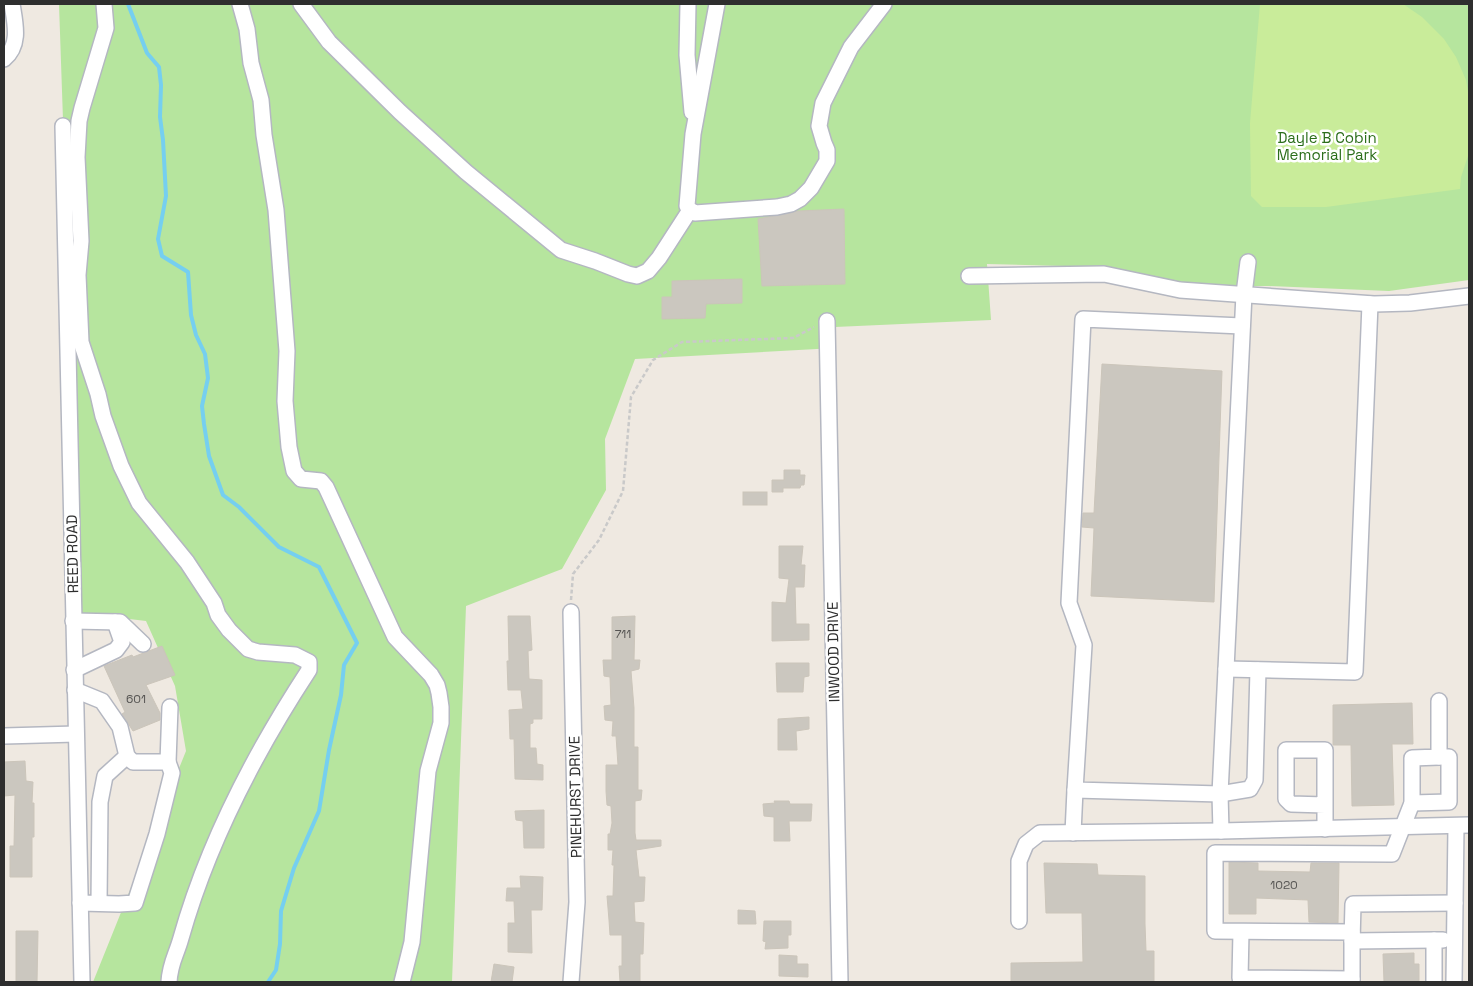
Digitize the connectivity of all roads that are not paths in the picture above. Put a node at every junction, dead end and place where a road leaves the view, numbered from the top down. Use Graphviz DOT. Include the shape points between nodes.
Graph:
graph roads {
  1 [pos="12,4"];
  2 [pos="104,4"];
  3 [pos="240,4"];
  4 [pos="301,4"];
  5 [pos="688,4"];
  6 [pos="717,4"];
  7 [pos="884,4"];
  8 [pos="4,59"];
  9 [pos="696,120"];
  10 [pos="63,126"];
  11 [pos="690,210"];
  12 [pos="1248,262"];
  13 [pos="969,276"];
  14 [pos="1244,294"];
  15 [pos="1469,296"];
  16 [pos="1370,304"];
  17 [pos="826,321"];
  18 [pos="1242,326"];
  19 [pos="571,612"];
  20 [pos="74,622"];
  21 [pos="115,622"];
  22 [pos="143,644"];
  23 [pos="1226,669"];
  24 [pos="74,670"];
  25 [pos="1258,670"];
  26 [pos="75,690"];
  27 [pos="1439,701"];
  28 [pos="170,707"];
  29 [pos="76,734"];
  30 [pos="4,736"];
  31 [pos="127,756"];
  32 [pos="1439,757"];
  33 [pos="168,762"];
  34 [pos="77,783"];
  35 [pos="104,784"];
  36 [pos="1074,790"];
  37 [pos="1220,794"];
  38 [pos="1412,803"];
  39 [pos="1325,804"];
  40 [pos="1463,826"];
  41 [pos="1401,827"];
  42 [pos="1325,829"];
  43 [pos="1221,831"];
  44 [pos="1073,833"];
  45 [pos="80,902"];
  46 [pos="99,903"];
  47 [pos="1455,904"];
  48 [pos="1019,922"];
  49 [pos="1241,932"];
  50 [pos="1352,936"];
  51 [pos="1434,940"];
  52 [pos="1455,940"];
  53 [pos="1352,980"];
  54 [pos="82,982"];
  55 [pos="169,982"];
  56 [pos="402,982"];
  57 [pos="571,982"];
  58 [pos="840,982"];
  59 [pos="1434,982"];
  60 [pos="1454,982"];
  1 -- 8 [label="street" via="14,48"];
  2 -- 55 [label="street" via="106,28 79,121 77,157 81,342 103,416 139,504 187,562 229,630 248,649 295,655 309,662 310,666 253,764 212,847 172,961"];
  3 -- 56 [label="street" via="261,100 276,210 287,351 285,401 294,471 301,479 321,482 326,487 395,637 431,675 439,693 441,723 428,771 413,932"];
  4 -- 11 [label="street" via="329,42 400,112 466,172 561,250 637,276 648,271 660,258"];
  5 -- 9 [label="street" via="687,55 692,114"];
  6 -- 9 [label="street"];
  7 -- 11 [label="street" via="851,47 823,103 818,126 827,150 827,161 811,188 800,199 777,207 710,213"];
  9 -- 11 [label="street" via="689,171 687,206"];
  10 -- 20 [label="street, REED ROAD"];
  12 -- 14 [label="street"];
  13 -- 14 [label="street" via="1104,274 1180,290"];
  14 -- 16 [label="street"];
  14 -- 18 [label="street"];
  15 -- 16 [label="street"];
  16 -- 25 [label="street" via="1355,672"];
  17 -- 58 [label="street, INWOOD DRIVE"];
  18 -- 23 [label="street"];
  18 -- 36 [label="street" via="1083,319 1069,603 1084,645"];
  19 -- 57 [label="street, PINEHURST DRIVE" via="577,902"];
  20 -- 21 [label="street"];
  20 -- 24 [label="street, REED ROAD"];
  21 -- 22 [label="street" via="120,622"];
  21 -- 24 [label="street" via="122,642 116,650"];
  23 -- 25 [label="street"];
  23 -- 37 [label="street"];
  24 -- 26 [label="street, REED ROAD"];
  25 -- 37 [label="street" via="1255,780 1250,789"];
  26 -- 29 [label="street, REED ROAD"];
  26 -- 31 [label="street" via="102,701 120,727"];
  27 -- 32 [label="street"];
  28 -- 33 [label="street"];
  29 -- 30 [label="street"];
  29 -- 34 [label="street, REED ROAD"];
  31 -- 33 [label="street" via="133,762"];
  31 -- 35 [label="street" via="105,776"];
  32 -- 38 [label="street" via="1412,758"];
  32 -- 38 [label="street" via="1449,757 1449,802"];
  33 -- 46 [label="street" via="172,773 135,903"];
  34 -- 35 [label="street"];
  34 -- 45 [label="street, REED ROAD"];
  35 -- 46 [label="street" via="100,802"];
  36 -- 37 [label="street"];
  36 -- 44 [label="street"];
  37 -- 43 [label="street"];
  38 -- 41 [label="street"];
  39 -- 42 [label="street"];
  40 -- 41 [label="street"];
  40 -- 47 [label="street"];
  41 -- 42 [label="street"];
  41 -- 49 [label="street" via="1392,854 1215,853 1215,932"];
  42 -- 43 [label="street"];
  43 -- 44 [label="street"];
  44 -- 48 [label="street" via="1040,834 1026,844 1019,861"];
  45 -- 46 [label="street"];
  45 -- 54 [label="street, REED ROAD"];
  47 -- 50 [label="street" via="1353,904"];
  47 -- 52 [label="street"];
  49 -- 50 [label="street"];
  49 -- 53 [label="street" via="1240,978"];
  50 -- 51 [label="street"];
  50 -- 53 [label="street"];
  51 -- 52 [label="street"];
  51 -- 59 [label="street"];
  52 -- 60 [label="street"];
}
